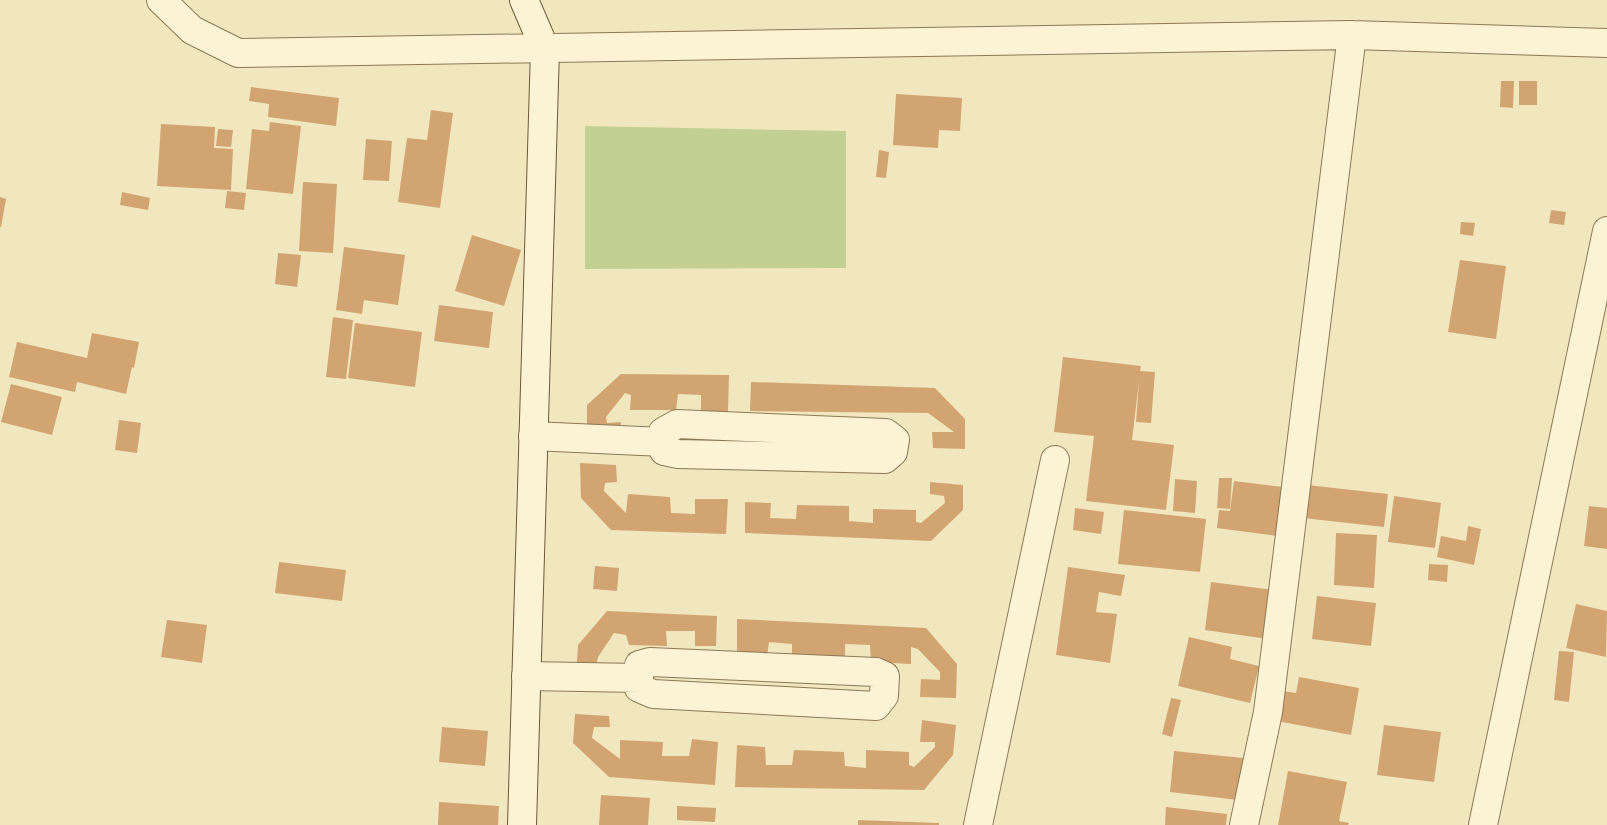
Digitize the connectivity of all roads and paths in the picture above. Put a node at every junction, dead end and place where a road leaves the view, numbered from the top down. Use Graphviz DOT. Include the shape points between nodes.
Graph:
graph roads {
  1 [pos="161,0"];
  2 [pos="524,0"];
  3 [pos="1352,35"];
  4 [pos="1607,43"];
  5 [pos="545,49"];
  6 [pos="1607,231"];
  7 [pos="533,436"];
  8 [pos="663,442"];
  9 [pos="1055,460"];
  10 [pos="526,676"];
  11 [pos="639,678"];
  12 [pos="522,825"];
  13 [pos="978,825"];
  14 [pos="1244,825"];
  15 [pos="1483,825"];
  1 -- 5 [label="street" via="192,30 238,54"];
  2 -- 5 [label="street"];
  3 -- 4 [label="street"];
  3 -- 5 [label="street"];
  3 -- 14 [label="street" via="1268,712"];
  5 -- 7 [label="street"];
  6 -- 15 [label="street"];
  7 -- 8 [label="street"];
  7 -- 10 [label="street"];
  8 -- 8 [label="street" via="664,451 678,454 885,459 893,452 895,440 886,432 677,424 663,432"];
  9 -- 13 [label="street"];
  10 -- 11 [label="street"];
  10 -- 12 [label="street"];
  11 -- 11 [label="street" via="639,666 650,662 876,672 885,676 884,696 876,706 653,694 639,688"];
}
